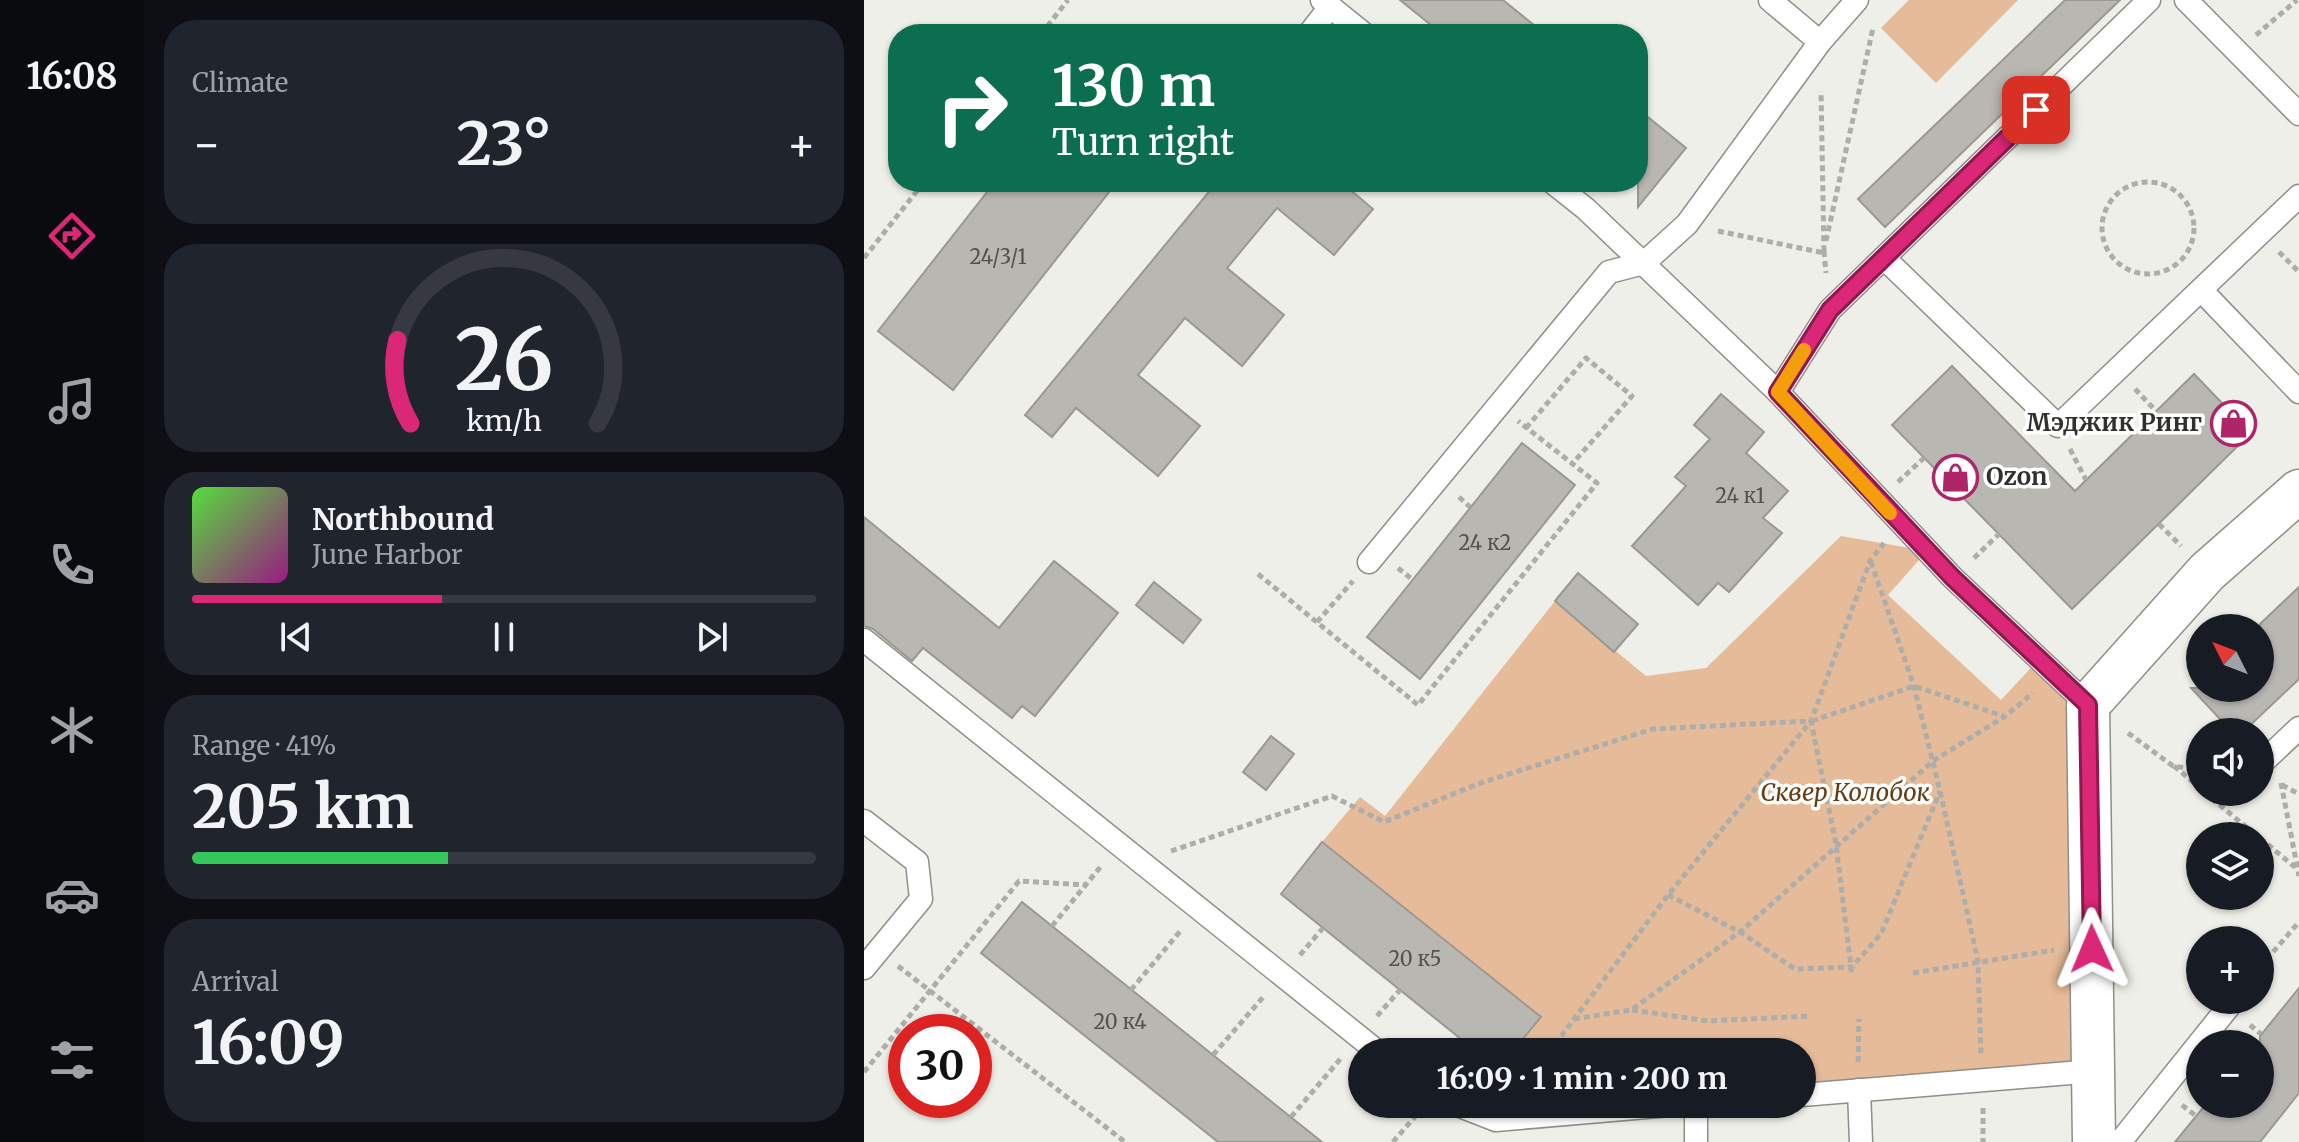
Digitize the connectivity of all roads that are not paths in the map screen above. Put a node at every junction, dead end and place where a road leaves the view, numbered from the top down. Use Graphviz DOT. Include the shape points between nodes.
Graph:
graph roads {
  1 [pos="1770,0"];
  2 [pos="1857,0"];
  3 [pos="2149,0"];
  4 [pos="2186,0"];
  5 [pos="1326,3"];
  6 [pos="1314,24"];
  7 [pos="1352,24"];
  8 [pos="1820,42"];
  9 [pos="2299,114"];
  10 [pos="1563,192"];
  11 [pos="2299,196"];
  12 [pos="1884,258"];
  13 [pos="1644,263"];
  14 [pos="2201,290"];
  15 [pos="1778,392"];
  16 [pos="2299,392"];
  17 [pos="2299,491"];
  18 [pos="1369,562"];
  19 [pos="864,640"];
  20 [pos="2088,705"];
  21 [pos="2299,728"];
  22 [pos="2274,752"];
  23 [pos="864,821"];
  24 [pos="871,959"];
  25 [pos="2223,1014"];
  26 [pos="1360,1038"];
  27 [pos="2094,1071"];
  28 [pos="1859,1090"];
  29 [pos="1816,1094"];
  30 [pos="1491,1118"];
  31 [pos="1519,1118"];
  32 [pos="1696,1118"];
  33 [pos="1696,1142"];
  34 [pos="1861,1142"];
  35 [pos="2094,1142"];
  36 [pos="2120,1142"];
  1 -- 8 [label="lane"];
  2 -- 8 [label="lane"];
  3 -- 12 [label="lane"];
  4 -- 9 [label="lane"];
  5 -- 6 [label="lane"];
  5 -- 7 [label="lane"];
  8 -- 13 [label="lane" via="1687,224"];
  10 -- 13 [label="lane"];
  11 -- 14 [label="lane"];
  12 -- 14 [label="lane" via="2058,426"];
  12 -- 15 [label="lane" via="1830,310"];
  13 -- 15 [label="lane"];
  13 -- 18 [label="lane" via="1609,272"];
  14 -- 16 [label="lane"];
  15 -- 20 [label="lane" via="1898,522"];
  17 -- 20 [label="street" via="2207,572"];
  19 -- 26 [label="lane"];
  20 -- 27 [label="street"];
  21 -- 22 [label="lane"];
  23 -- 24 [label="lane" via="917,862 921,899"];
  25 -- 36 [label="lane"];
  27 -- 28 [label="lane"];
  27 -- 35 [label="street"];
  28 -- 29 [label="lane"];
  28 -- 34 [label="lane"];
  30 -- 31 [label="lane"];
  32 -- 33 [label="lane"];
}
